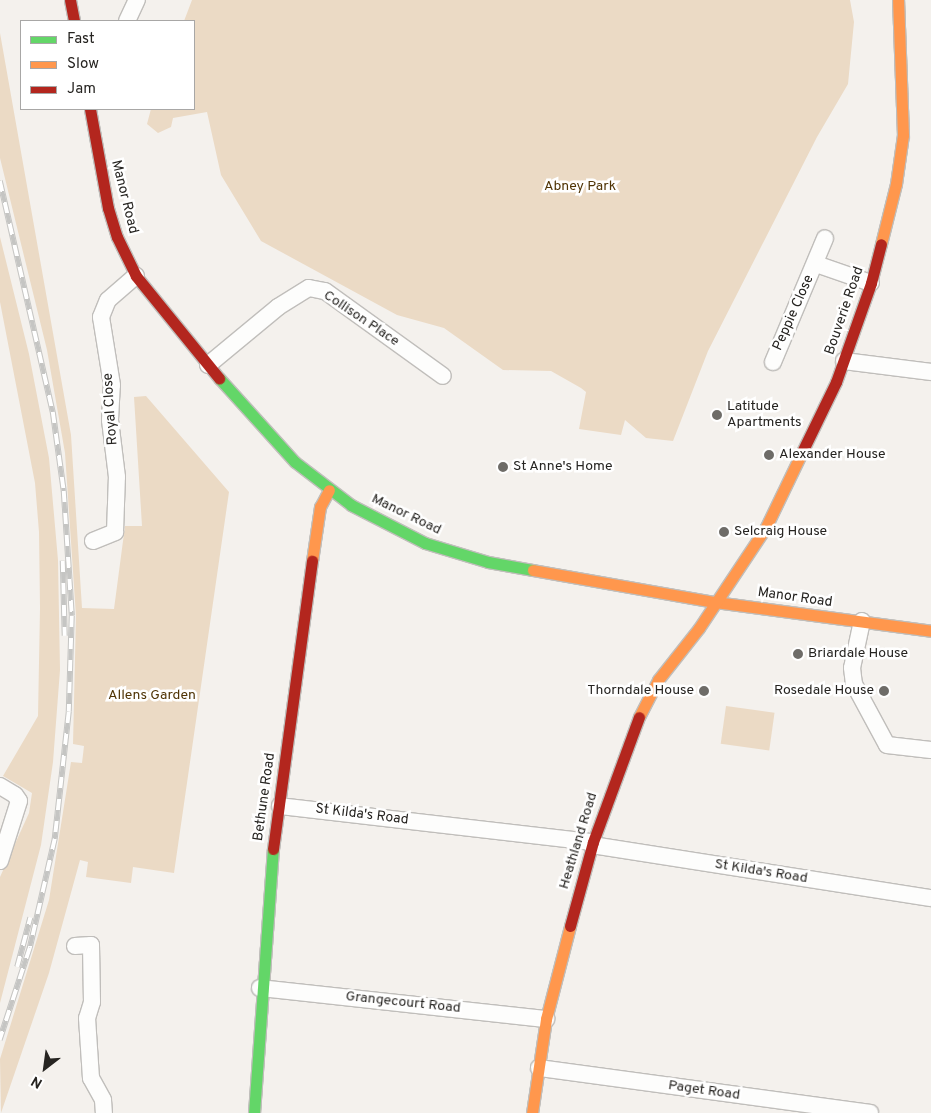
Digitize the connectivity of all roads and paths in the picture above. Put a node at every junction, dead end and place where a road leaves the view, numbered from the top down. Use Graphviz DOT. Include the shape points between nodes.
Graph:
graph roads {
  1 [pos="70,0"];
  2 [pos="137,0"];
  3 [pos="898,0"];
  4 [pos="74,20"];
  5 [pos="128,20"];
  6 [pos="90,110"];
  7 [pos="825,238"];
  8 [pos="816,264"];
  9 [pos="136,276"];
  10 [pos="871,283"];
  11 [pos="773,362"];
  12 [pos="844,362"];
  13 [pos="208,365"];
  14 [pos="931,372"];
  15 [pos="443,376"];
  16 [pos="329,490"];
  17 [pos="92,540"];
  18 [pos="715,602"];
  19 [pos="862,622"];
  20 [pos="931,631"];
  21 [pos="931,750"];
  22 [pos="0,786"];
  23 [pos="280,806"];
  24 [pos="592,844"];
  25 [pos="0,861"];
  26 [pos="931,898"];
  27 [pos="75,946"];
  28 [pos="260,988"];
  29 [pos="546,1019"];
  30 [pos="539,1068"];
  31 [pos="104,1113"];
  32 [pos="254,1113"];
  33 [pos="532,1113"];
  34 [pos="870,1113"];
  1 -- 4 [label="street"];
  2 -- 5 [label="street"];
  3 -- 10 [label="street, Bouverie Road" via="904,68 903,135 896,184"];
  6 -- 9 [label="street, Manor Road" via="108,208 117,237"];
  7 -- 8 [label="street, Peppie Close"];
  8 -- 10 [label="street, Peppie Close"];
  8 -- 11 [label="street, Peppie Close"];
  9 -- 13 [label="street, Manor Road"];
  9 -- 17 [label="street, Royal Close" via="108,300 101,317 112,385 110,420 116,495 115,532"];
  10 -- 12 [label="street, Bouverie Road"];
  12 -- 14 [label="street"];
  12 -- 18 [label="street, Bouverie Road" via="766,527"];
  13 -- 15 [label="street, Collison Place" via="278,307 309,288 326,291"];
  13 -- 16 [label="street, Manor Road" via="260,426"];
  16 -- 18 [label="street, Manor Road" via="388,526 456,554"];
  16 -- 23 [label="street, Bethune Road" via="320,507"];
  18 -- 19 [label="street, Manor Road"];
  18 -- 24 [label="street, Heathland Road" via="641,709"];
  19 -- 20 [label="street, Manor Road"];
  19 -- 21 [label="street" via="852,668 854,684 863,701 887,744"];
  22 -- 25 [label="street" via="15,795 18,801"];
  23 -- 24 [label="street, St Kilda's Road"];
  23 -- 28 [label="street, Bethune Road" via="268,882"];
  24 -- 26 [label="street, St Kilda's Road"];
  24 -- 29 [label="street, Heathland Road"];
  27 -- 31 [label="street" via="91,945 92,1002 87,1018 91,1078 103,1100"];
  28 -- 29 [label="street, Grangecourt Road"];
  28 -- 32 [label="street, Bethune Road"];
  29 -- 30 [label="street, Heathland Road"];
  30 -- 33 [label="street, Heathland Road"];
  30 -- 34 [label="street, Paget Road"];
}
